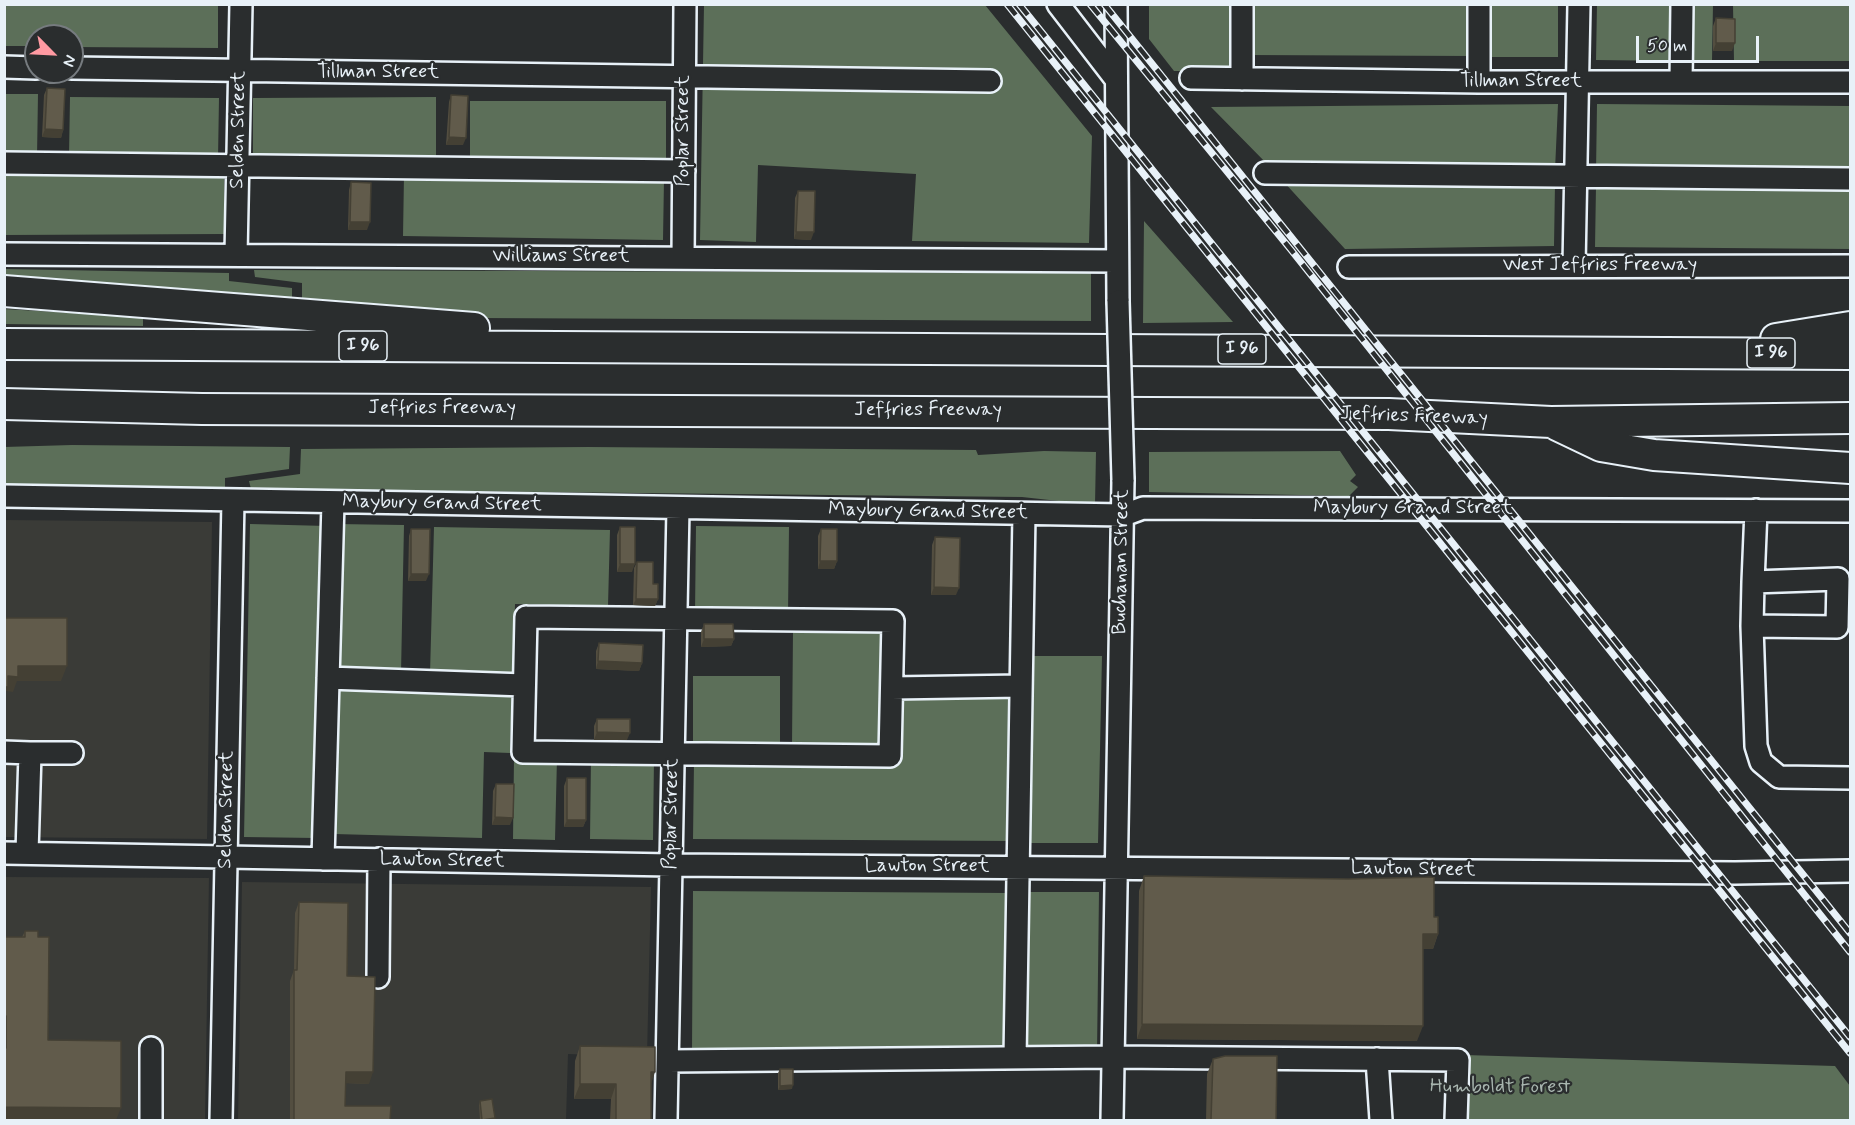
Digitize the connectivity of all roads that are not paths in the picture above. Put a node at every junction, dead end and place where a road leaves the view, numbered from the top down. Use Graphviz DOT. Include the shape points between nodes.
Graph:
graph roads {
  1 [pos="241,4"];
  2 [pos="685,4"];
  3 [pos="1058,4"];
  4 [pos="1116,4"];
  5 [pos="1242,4"];
  6 [pos="1479,4"];
  7 [pos="1579,4"];
  8 [pos="1682,4"];
  9 [pos="4,67"];
  10 [pos="24,68"];
  11 [pos="84,68"];
  12 [pos="240,71"];
  13 [pos="684,76"];
  14 [pos="1115,78"];
  15 [pos="1191,78"];
  16 [pos="1242,79"];
  17 [pos="990,81"];
  18 [pos="1479,82"];
  19 [pos="1578,82"];
  20 [pos="1681,82"];
  21 [pos="1851,82"];
  22 [pos="4,163"];
  23 [pos="238,165"];
  24 [pos="684,171"];
  25 [pos="1265,172"];
  26 [pos="1576,176"];
  27 [pos="1851,179"];
  28 [pos="4,254"];
  29 [pos="236,255"];
  30 [pos="683,258"];
  31 [pos="1117,261"];
  32 [pos="1574,266"];
  33 [pos="1851,266"];
  34 [pos="1349,267"];
  35 [pos="4,291"];
  36 [pos="1851,327"];
  37 [pos="4,344"];
  38 [pos="722,347"];
  39 [pos="1692,352"];
  40 [pos="1851,354"];
  41 [pos="4,404"];
  42 [pos="202,409"];
  43 [pos="1851,418"];
  44 [pos="1551,422"];
  45 [pos="4,425"];
  46 [pos="1851,468"];
  47 [pos="4,496"];
  48 [pos="233,500"];
  49 [pos="333,502"];
  50 [pos="678,508"];
  51 [pos="1756,510"];
  52 [pos="1851,511"];
  53 [pos="1024,514"];
  54 [pos="1124,515"];
  55 [pos="1753,582"];
  56 [pos="676,620"];
  57 [pos="1752,626"];
  58 [pos="328,678"];
  59 [pos="524,685"];
  60 [pos="1021,686"];
  61 [pos="892,688"];
  62 [pos="4,752"];
  63 [pos="30,753"];
  64 [pos="72,753"];
  65 [pos="674,753"];
  66 [pos="1851,778"];
  67 [pos="4,853"];
  68 [pos="27,854"];
  69 [pos="226,857"];
  70 [pos="323,859"];
  71 [pos="379,860"];
  72 [pos="672,865"];
  73 [pos="1018,867"];
  74 [pos="1114,867"];
  75 [pos="1851,872"];
  76 [pos="378,977"];
  77 [pos="151,1048"];
  78 [pos="1113,1057"];
  79 [pos="1015,1058"];
  80 [pos="1377,1059"];
  81 [pos="668,1061"];
  82 [pos="151,1120"];
  83 [pos="221,1120"];
  84 [pos="666,1120"];
  85 [pos="1112,1120"];
  86 [pos="1381,1120"];
  87 [pos="1456,1120"];
  1 -- 12 [label="street, Selden Street"];
  2 -- 13 [label="street, Poplar Street"];
  3 -- 14 [label="street"];
  4 -- 14 [label="street, Buchanan Street"];
  5 -- 16 [label="street"];
  6 -- 18 [label="street"];
  7 -- 19 [label="street"];
  8 -- 20 [label="street"];
  9 -- 10 [label="street"];
  11 -- 12 [label="street, Tillman Street"];
  12 -- 13 [label="street, Tillman Street"];
  12 -- 23 [label="street, Selden Street"];
  13 -- 17 [label="street, Tillman Street"];
  13 -- 24 [label="street, Poplar Street"];
  14 -- 31 [label="street, Buchanan Street"];
  15 -- 16 [label="street, Tillman Street"];
  16 -- 18 [label="street, Tillman Street"];
  18 -- 19 [label="street, Tillman Street"];
  19 -- 20 [label="street, Tillman Street"];
  19 -- 26 [label="street"];
  20 -- 21 [label="street, Tillman Street"];
  22 -- 23 [label="street"];
  23 -- 24 [label="street"];
  23 -- 29 [label="street, Selden Street"];
  24 -- 30 [label="street, Poplar Street"];
  25 -- 26 [label="street"];
  26 -- 27 [label="street"];
  26 -- 32 [label="street"];
  28 -- 29 [label="street, Williams Street"];
  29 -- 30 [label="street, Williams Street"];
  30 -- 31 [label="street, Williams Street"];
  31 -- 54 [label="street, Buchanan Street, bridge"];
  32 -- 33 [label="street, West Jeffries Freeway"];
  32 -- 34 [label="street, West Jeffries Freeway"];
  35 -- 38 [label="highway"];
  36 -- 39 [label="highway"];
  37 -- 38 [label="highway, I 96"];
  38 -- 39 [label="highway, I 96"];
  39 -- 40 [label="highway, I 96"];
  41 -- 42 [label="highway, Jeffries Freeway"];
  42 -- 44 [label="highway, Jeffries Freeway" via="1389,414"];
  42 -- 45 [label="highway"];
  43 -- 44 [label="highway, Jeffries Freeway"];
  44 -- 46 [label="highway" via="1601,446 1654,455"];
  47 -- 48 [label="street, Maybury Grand Street"];
  48 -- 49 [label="street, Maybury Grand Street"];
  48 -- 69 [label="street, Selden Street"];
  49 -- 50 [label="street, Maybury Grand Street"];
  49 -- 58 [label="street"];
  50 -- 53 [label="street, Maybury Grand Street"];
  50 -- 56 [label="street, Poplar Street"];
  51 -- 52 [label="street, Maybury Grand Street"];
  51 -- 54 [label="street, Maybury Grand Street" via="1143,508"];
  51 -- 55 [label="street"];
  53 -- 54 [label="street, Maybury Grand Street"];
  53 -- 60 [label="street"];
  54 -- 74 [label="street, Buchanan Street"];
  55 -- 57 [label="street"];
  55 -- 57 [label="street" via="1838,579 1837,627"];
  56 -- 59 [label="street" via="526,617"];
  56 -- 61 [label="street" via="893,621"];
  56 -- 65 [label="street, Poplar Street"];
  57 -- 66 [label="street" via="1756,746 1761,762 1779,777"];
  58 -- 59 [label="street"];
  58 -- 70 [label="street"];
  59 -- 65 [label="street" via="523,752"];
  60 -- 61 [label="street"];
  60 -- 73 [label="street"];
  61 -- 65 [label="street" via="890,756"];
  62 -- 63 [label="street"];
  63 -- 64 [label="street"];
  63 -- 68 [label="street"];
  65 -- 72 [label="street, Poplar Street"];
  67 -- 68 [label="street, Lawton Street"];
  68 -- 69 [label="street, Lawton Street"];
  69 -- 70 [label="street, Lawton Street"];
  69 -- 83 [label="street, Selden Street"];
  70 -- 71 [label="street, Lawton Street"];
  71 -- 72 [label="street, Lawton Street"];
  71 -- 76 [label="street"];
  72 -- 73 [label="street, Lawton Street"];
  72 -- 81 [label="street, Poplar Street"];
  73 -- 74 [label="street, Lawton Street"];
  73 -- 79 [label="street"];
  74 -- 75 [label="street, Lawton Street"];
  74 -- 78 [label="street, Buchanan Street"];
  77 -- 82 [label="street"];
  78 -- 79 [label="street"];
  78 -- 80 [label="street"];
  78 -- 85 [label="street, Buchanan Street"];
  79 -- 81 [label="street"];
  80 -- 86 [label="street"];
  80 -- 87 [label="street" via="1458,1060"];
  81 -- 84 [label="street, Poplar Street"];
}
